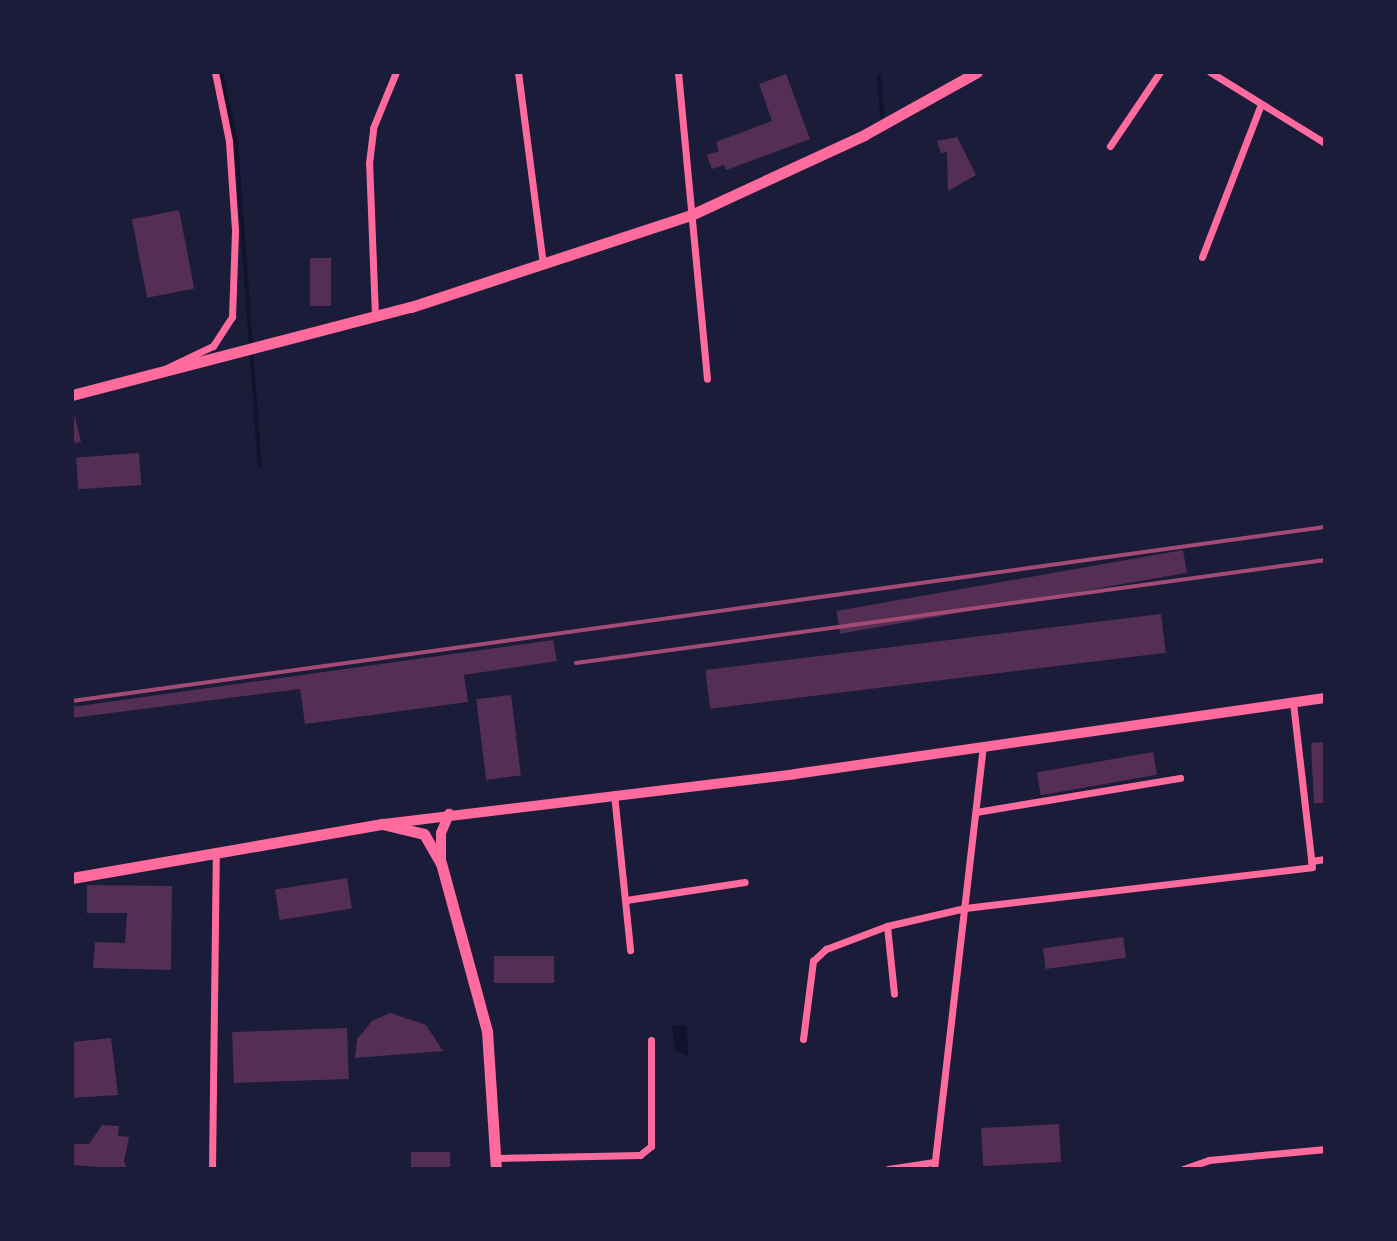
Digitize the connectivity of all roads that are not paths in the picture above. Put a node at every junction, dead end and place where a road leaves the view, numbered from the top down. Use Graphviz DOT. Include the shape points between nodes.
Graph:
graph roads {
  1 [pos="215,72"];
  2 [pos="396,72"];
  3 [pos="518,72"];
  4 [pos="678,72"];
  5 [pos="977,72"];
  6 [pos="1160,72"];
  7 [pos="1210,72"];
  8 [pos="1261,104"];
  9 [pos="1325,143"];
  10 [pos="1110,146"];
  11 [pos="691,215"];
  12 [pos="1202,257"];
  13 [pos="543,265"];
  14 [pos="375,316"];
  15 [pos="165,371"];
  16 [pos="707,379"];
  17 [pos="72,395"];
  18 [pos="1325,698"];
  19 [pos="1293,702"];
  20 [pos="983,748"];
  21 [pos="1180,778"];
  22 [pos="614,794"];
  23 [pos="976,812"];
  24 [pos="449,814"];
  25 [pos="382,824"];
  26 [pos="216,855"];
  27 [pos="1325,859"];
  28 [pos="1311,861"];
  29 [pos="441,863"];
  30 [pos="72,878"];
  31 [pos="745,882"];
  32 [pos="626,900"];
  33 [pos="965,908"];
  34 [pos="887,926"];
  35 [pos="630,950"];
  36 [pos="894,994"];
  37 [pos="803,1039"];
  38 [pos="651,1040"];
  39 [pos="1325,1149"];
  40 [pos="496,1164"];
  41 [pos="934,1166"];
  42 [pos="212,1169"];
  43 [pos="888,1169"];
  44 [pos="1183,1169"];
  1 -- 15 [label="street" via="229,141 232,317 213,346"];
  2 -- 14 [label="street" via="373,128 369,163"];
  3 -- 13 [label="street"];
  4 -- 11 [label="street"];
  5 -- 11 [label="main road" via="864,135"];
  6 -- 10 [label="street"];
  7 -- 8 [label="street"];
  8 -- 9 [label="street"];
  8 -- 12 [label="street"];
  11 -- 13 [label="main road"];
  11 -- 16 [label="street"];
  13 -- 14 [label="main road"];
  14 -- 15 [label="main road"];
  15 -- 17 [label="main road"];
  18 -- 19 [label="main road"];
  19 -- 20 [label="main road"];
  19 -- 28 [label="street"];
  20 -- 22 [label="main road"];
  20 -- 23 [label="street"];
  21 -- 23 [label="street"];
  22 -- 24 [label="main road"];
  22 -- 32 [label="street"];
  23 -- 33 [label="street"];
  24 -- 25 [label="main road"];
  24 -- 29 [label="main road" via="441,833"];
  25 -- 26 [label="main road"];
  25 -- 29 [label="main road" via="424,834"];
  26 -- 30 [label="main road"];
  26 -- 42 [label="street"];
  27 -- 28 [label="street"];
  28 -- 33 [label="street" via="1312,867"];
  29 -- 40 [label="main road" via="487,1031"];
  31 -- 32 [label="street"];
  32 -- 35 [label="street"];
  33 -- 34 [label="street"];
  33 -- 41 [label="street"];
  34 -- 36 [label="street"];
  34 -- 37 [label="street" via="826,949 813,961"];
  38 -- 40 [label="street" via="651,1146 640,1155"];
  39 -- 44 [label="street" via="1209,1160"];
  41 -- 43 [label="street"];
}
